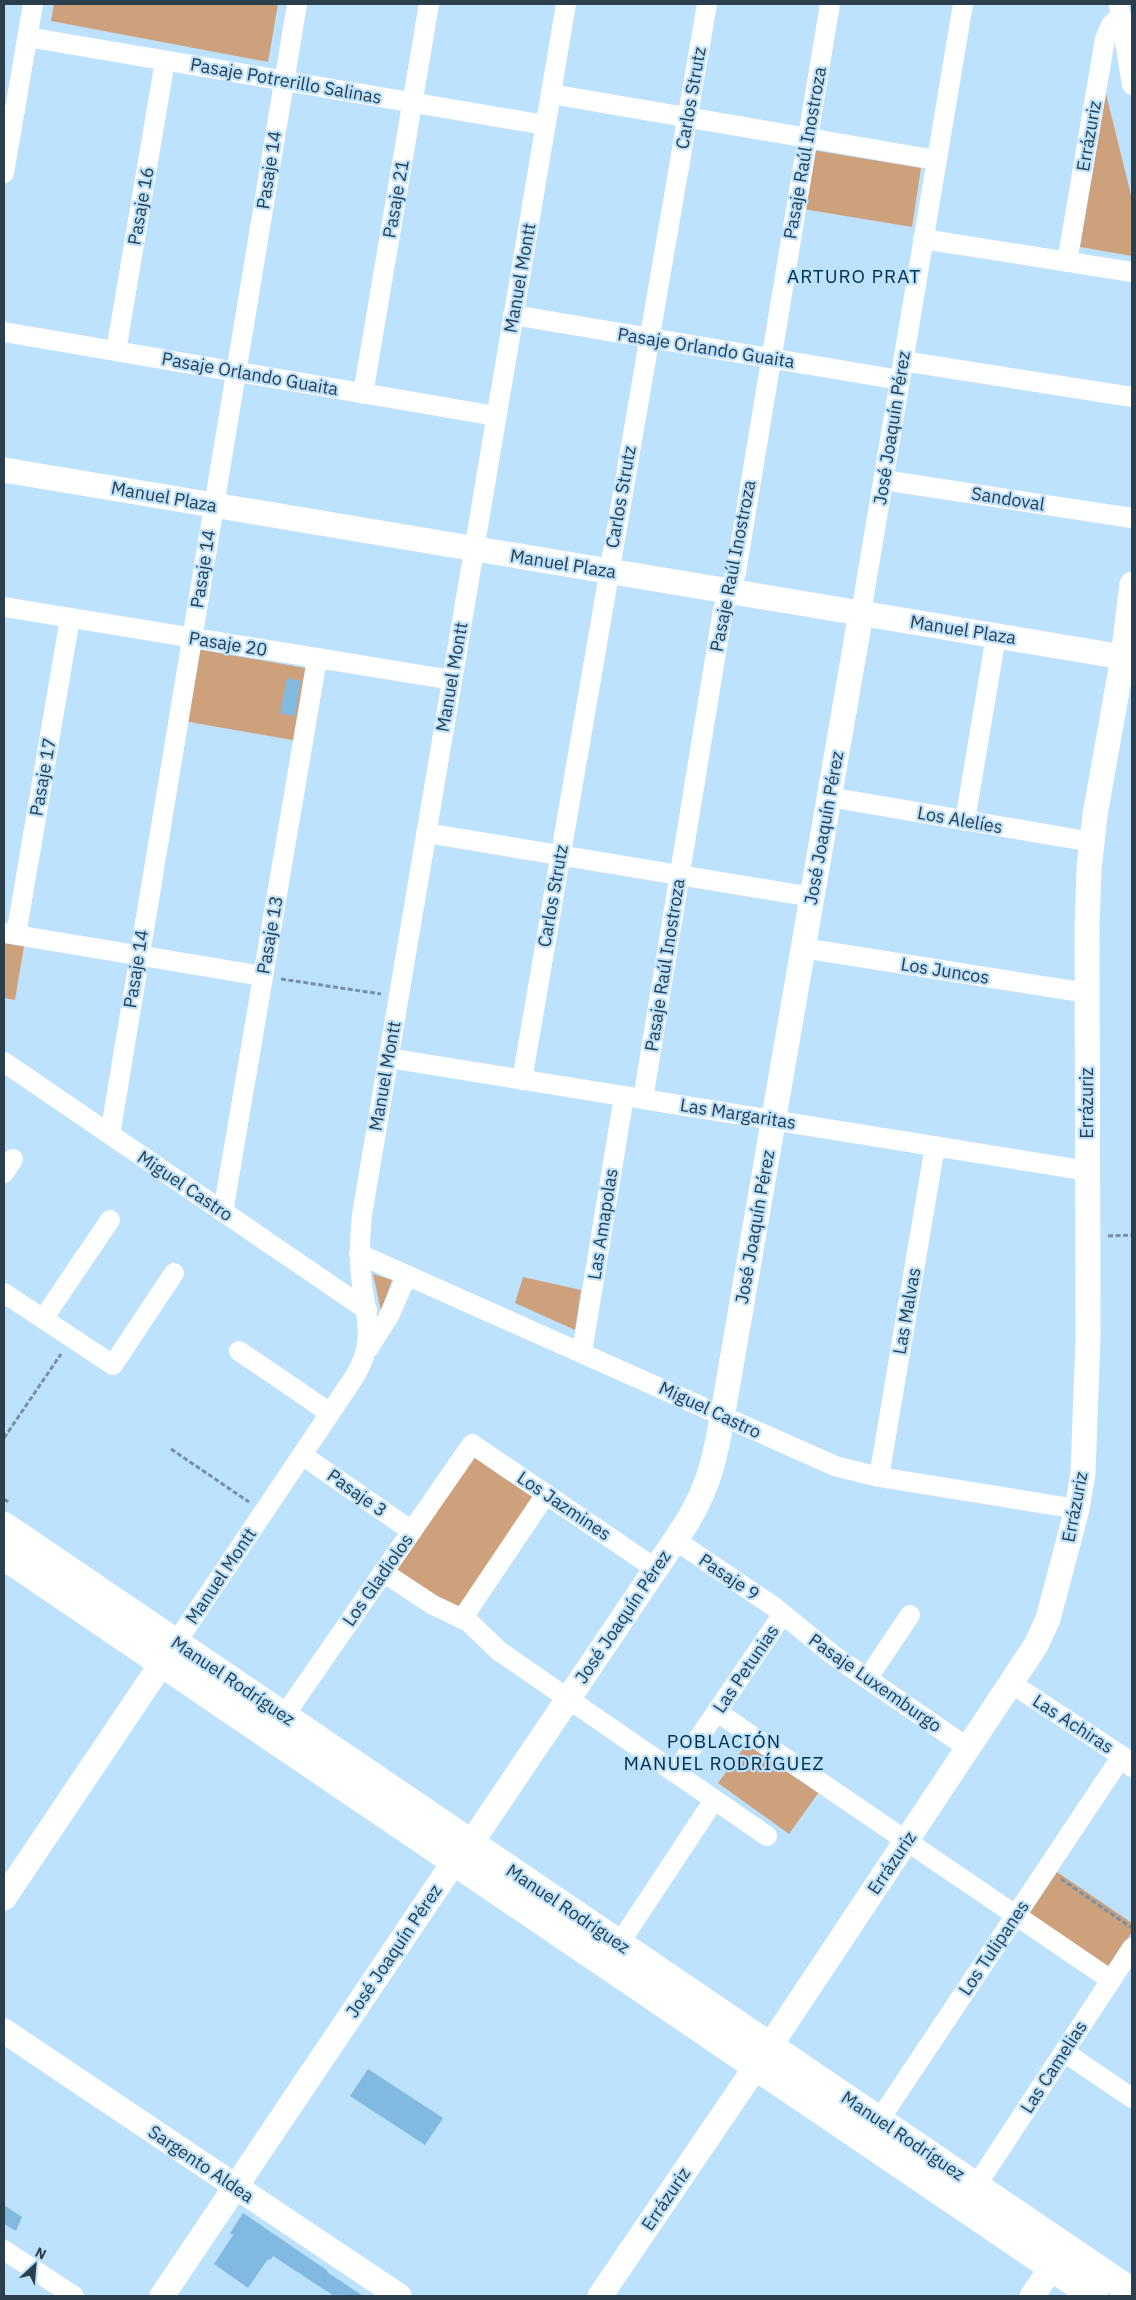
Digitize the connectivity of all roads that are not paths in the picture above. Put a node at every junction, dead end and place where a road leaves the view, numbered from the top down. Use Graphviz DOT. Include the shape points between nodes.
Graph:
graph roads {
  1 [pos="32,4"];
  2 [pos="297,4"];
  3 [pos="430,4"];
  4 [pos="566,4"];
  5 [pos="708,4"];
  6 [pos="830,4"];
  7 [pos="962,4"];
  8 [pos="1120,10"];
  9 [pos="27,37"];
  10 [pos="165,61"];
  11 [pos="284,81"];
  12 [pos="1132,85"];
  13 [pos="551,94"];
  14 [pos="412,103"];
  15 [pos="688,117"];
  16 [pos="545,125"];
  17 [pos="807,138"];
  18 [pos="936,160"];
  19 [pos="4,173"];
  20 [pos="923,239"];
  21 [pos="1067,262"];
  22 [pos="1132,272"];
  23 [pos="513,316"];
  24 [pos="4,332"];
  25 [pos="650,338"];
  26 [pos="116,352"];
  27 [pos="770,358"];
  28 [pos="901,371"];
  29 [pos="236,372"];
  30 [pos="363,394"];
  31 [pos="1132,397"];
  32 [pos="496,416"];
  33 [pos="4,470"];
  34 [pos="883,480"];
  35 [pos="213,506"];
  36 [pos="1132,518"];
  37 [pos="474,549"];
  38 [pos="608,572"];
  39 [pos="1132,584"];
  40 [pos="729,592"];
  41 [pos="4,607"];
  42 [pos="861,613"];
  43 [pos="70,618"];
  44 [pos="996,636"];
  45 [pos="192,638"];
  46 [pos="1123,657"];
  47 [pos="317,659"];
  48 [pos="452,680"];
  49 [pos="829,797"];
  50 [pos="965,820"];
  51 [pos="426,834"];
  52 [pos="1092,842"];
  53 [pos="560,856"];
  54 [pos="680,875"];
  55 [pos="812,897"];
  56 [pos="10,934"];
  57 [pos="803,948"];
  58 [pos="139,955"];
  59 [pos="263,976"];
  60 [pos="1087,992"];
  61 [pos="388,1058"];
  62 [pos="4,1062"];
  63 [pos="522,1080"];
  64 [pos="634,1098"];
  65 [pos="773,1120"];
  66 [pos="110,1134"];
  67 [pos="935,1146"];
  68 [pos="1088,1171"];
  69 [pos="223,1212"];
  70 [pos="110,1220"];
  71 [pos="359,1254"];
  72 [pos="174,1273"];
  73 [pos="408,1275"];
  74 [pos="4,1293"];
  75 [pos="367,1310"];
  76 [pos="43,1319"];
  77 [pos="239,1351"];
  78 [pos="366,1351"];
  79 [pos="582,1352"];
  80 [pos="330,1413"];
  81 [pos="722,1416"];
  82 [pos="472,1444"];
  83 [pos="302,1455"];
  84 [pos="878,1476"];
  85 [pos="546,1494"];
  86 [pos="1078,1510"];
  87 [pos="4,1526"];
  88 [pos="412,1531"];
  89 [pos="675,1540"];
  90 [pos="4,1556"];
  91 [pos="656,1569"];
  92 [pos="383,1572"];
  93 [pos="783,1614"];
  94 [pos="910,1615"];
  95 [pos="462,1619"];
  96 [pos="169,1653"];
  97 [pos="867,1678"];
  98 [pos="1011,1684"];
  99 [pos="568,1699"];
  100 [pos="717,1712"];
  101 [pos="284,1716"];
  102 [pos="968,1748"];
  103 [pos="1127,1762"];
  104 [pos="675,1774"];
  105 [pos="714,1800"];
  106 [pos="767,1836"];
  107 [pos="907,1841"];
  108 [pos="463,1852"];
  109 [pos="4,1898"];
  110 [pos="1016,1915"];
  111 [pos="619,1944"];
  112 [pos="1132,1948"];
  113 [pos="1112,1980"];
  114 [pos="4,2032"];
  115 [pos="1064,2052"];
  116 [pos="763,2057"];
  117 [pos="1132,2098"];
  118 [pos="872,2130"];
  119 [pos="976,2186"];
  120 [pos="236,2187"];
  121 [pos="4,2250"];
  122 [pos="1058,2257"];
  123 [pos="1132,2292"];
  124 [pos="74,2296"];
  125 [pos="162,2296"];
  126 [pos="399,2296"];
  127 [pos="600,2296"];
  128 [pos="1032,2296"];
  129 [pos="1094,2296"];
  1 -- 9 [label="street"];
  2 -- 11 [label="street, Pasaje 14"];
  3 -- 14 [label="street, Pasaje 21"];
  4 -- 13 [label="street, Manuel Montt"];
  5 -- 15 [label="street, Carlos Strutz"];
  6 -- 17 [label="street, Pasaje Raúl Inostroza"];
  7 -- 18 [label="street, José Joaquín Pérez"];
  8 -- 12 [label="street, Errázuriz"];
  8 -- 21 [label="street, Errázuriz" via="1105,39"];
  9 -- 10 [label="street, Pasaje Potrerillo Salinas"];
  9 -- 19 [label="street"];
  10 -- 11 [label="street, Pasaje Potrerillo Salinas"];
  10 -- 26 [label="street, Pasaje 16"];
  11 -- 14 [label="street, Pasaje Potrerillo Salinas"];
  11 -- 29 [label="street, Pasaje 14"];
  13 -- 15 [label="street"];
  13 -- 16 [label="street, Manuel Montt"];
  14 -- 16 [label="street, Pasaje Potrerillo Salinas"];
  14 -- 30 [label="street, Pasaje 21"];
  15 -- 17 [label="street"];
  15 -- 25 [label="street, Carlos Strutz"];
  16 -- 23 [label="street, Manuel Montt"];
  17 -- 18 [label="street"];
  17 -- 27 [label="street, Pasaje Raúl Inostroza"];
  18 -- 20 [label="street, José Joaquín Pérez"];
  20 -- 21 [label="street"];
  20 -- 28 [label="street, José Joaquín Pérez"];
  21 -- 22 [label="street"];
  23 -- 25 [label="street, Pasaje Orlando Guaita"];
  23 -- 32 [label="street, Manuel Montt"];
  24 -- 26 [label="street, Pasaje Orlando Guaita"];
  25 -- 27 [label="street, Pasaje Orlando Guaita"];
  25 -- 38 [label="street, Carlos Strutz"];
  26 -- 29 [label="street, Pasaje Orlando Guaita"];
  27 -- 28 [label="street, Pasaje Orlando Guaita"];
  27 -- 40 [label="street, Pasaje Raúl Inostroza" via="736,572"];
  28 -- 31 [label="street, Pasaje Orlando Guaita"];
  28 -- 34 [label="street, José Joaquín Pérez"];
  29 -- 30 [label="street, Pasaje Orlando Guaita"];
  29 -- 35 [label="street, Pasaje 14"];
  30 -- 32 [label="street, Pasaje Orlando Guaita"];
  32 -- 37 [label="street, Manuel Montt"];
  33 -- 35 [label="street, Manuel Plaza"];
  34 -- 36 [label="street, Sandoval"];
  34 -- 42 [label="street, José Joaquín Pérez"];
  35 -- 37 [label="street, Manuel Plaza"];
  35 -- 45 [label="street, Pasaje 14"];
  37 -- 38 [label="street, Manuel Plaza"];
  37 -- 48 [label="street, Manuel Montt"];
  38 -- 40 [label="street, Manuel Plaza"];
  38 -- 53 [label="street, Carlos Strutz"];
  39 -- 46 [label="street, Errázuriz"];
  40 -- 42 [label="street, Manuel Plaza"];
  40 -- 54 [label="street, Pasaje Raúl Inostroza" via="723,610"];
  41 -- 43 [label="street, Pasaje 20"];
  42 -- 44 [label="street, Manuel Plaza"];
  42 -- 49 [label="street, José Joaquín Pérez"];
  43 -- 45 [label="street, Pasaje 20"];
  43 -- 56 [label="street, Pasaje 17"];
  44 -- 46 [label="street, Manuel Plaza"];
  44 -- 50 [label="street"];
  45 -- 47 [label="street, Pasaje 20"];
  45 -- 58 [label="street, Pasaje 14"];
  46 -- 52 [label="street, Errázuriz"];
  47 -- 48 [label="street, Pasaje 20"];
  47 -- 59 [label="street, Pasaje 13"];
  48 -- 51 [label="street, Manuel Montt"];
  49 -- 50 [label="street, Los Alelíes"];
  49 -- 55 [label="street, José Joaquín Pérez"];
  50 -- 52 [label="street, Los Alelíes"];
  51 -- 53 [label="street"];
  51 -- 61 [label="street, Manuel Montt"];
  52 -- 60 [label="street, Errázuriz"];
  53 -- 54 [label="street"];
  53 -- 63 [label="street, Carlos Strutz"];
  54 -- 55 [label="street"];
  54 -- 64 [label="street, Pasaje Raúl Inostroza"];
  55 -- 57 [label="street, José Joaquín Pérez"];
  56 -- 58 [label="street"];
  57 -- 60 [label="street, Los Juncos"];
  57 -- 65 [label="street, José Joaquín Pérez"];
  58 -- 59 [label="street"];
  58 -- 66 [label="street, Pasaje 14"];
  59 -- 69 [label="street, Pasaje 13"];
  60 -- 68 [label="street, Errázuriz"];
  61 -- 63 [label="street, Las Margaritas"];
  61 -- 71 [label="street, Manuel Montt" via="362,1215"];
  62 -- 66 [label="street, Miguel Castro"];
  63 -- 64 [label="street, Las Margaritas"];
  64 -- 65 [label="street, Las Margaritas"];
  64 -- 79 [label="street, Las Amapolas"];
  65 -- 67 [label="street, Las Margaritas"];
  65 -- 81 [label="street, José Joaquín Pérez"];
  66 -- 69 [label="street, Miguel Castro"];
  67 -- 68 [label="street, Las Margaritas"];
  67 -- 84 [label="street, Las Malvas"];
  68 -- 86 [label="street, Errázuriz" via="1088,1347 1083,1473"];
  69 -- 75 [label="street, Miguel Castro"];
  70 -- 76 [label="street"];
  71 -- 73 [label="street, Miguel Castro"];
  71 -- 75 [label="street, Manuel Montt"];
  72 -- 76 [label="street" via="114,1365"];
  73 -- 78 [label="street, Manuel Montt" via="383,1327"];
  73 -- 79 [label="street, Miguel Castro"];
  74 -- 76 [label="street"];
  75 -- 78 [label="street, Manuel Montt"];
  77 -- 80 [label="street"];
  78 -- 80 [label="street, Manuel Montt" via="355,1376"];
  79 -- 81 [label="street, Miguel Castro"];
  80 -- 83 [label="street, Manuel Montt"];
  81 -- 84 [label="street, Miguel Castro" via="815,1459"];
  81 -- 89 [label="street, José Joaquín Pérez" via="707,1485"];
  82 -- 85 [label="street, Los Jazmines"];
  82 -- 88 [label="street, Los Gladiolos"];
  83 -- 88 [label="street, Pasaje 3"];
  83 -- 96 [label="street, Manuel Montt"];
  84 -- 86 [label="street, Miguel Castro"];
  85 -- 91 [label="street, Los Jazmines"];
  85 -- 95 [label="street"];
  86 -- 98 [label="street, Errázuriz" via="1048,1619 1036,1646"];
  87 -- 96 [label="main road, Manuel Rodríguez"];
  88 -- 92 [label="street, Los Gladiolos"];
  89 -- 91 [label="street, José Joaquín Pérez"];
  89 -- 93 [label="street, Pasaje 9"];
  90 -- 96 [label="main road, Manuel Rodríguez"];
  91 -- 99 [label="street, José Joaquín Pérez"];
  92 -- 95 [label="street" via="433,1605"];
  92 -- 101 [label="street, Los Gladiolos"];
  93 -- 97 [label="street, Pasaje Luxemburgo"];
  93 -- 100 [label="street, Las Petunias"];
  94 -- 97 [label="street"];
  95 -- 99 [label="street" via="476,1627 500,1651"];
  96 -- 101 [label="main road, Manuel Rodríguez"];
  96 -- 108 [label="main road, Manuel Rodríguez"];
  96 -- 109 [label="street, Manuel Montt"];
  97 -- 102 [label="street, Pasaje Luxemburgo"];
  98 -- 102 [label="street, Errázuriz"];
  98 -- 103 [label="street, Las Achiras"];
  99 -- 104 [label="street"];
  99 -- 108 [label="street, José Joaquín Pérez"];
  100 -- 104 [label="street, Las Petunias"];
  100 -- 107 [label="street"];
  101 -- 108 [label="main road, Manuel Rodríguez"];
  102 -- 107 [label="street, Errázuriz"];
  103 -- 110 [label="street, Los Tulipanes"];
  104 -- 105 [label="street"];
  105 -- 106 [label="street"];
  105 -- 111 [label="street"];
  107 -- 110 [label="street"];
  107 -- 116 [label="street, Errázuriz"];
  108 -- 111 [label="main road, Manuel Rodríguez"];
  108 -- 116 [label="main road, Manuel Rodríguez"];
  108 -- 120 [label="street, José Joaquín Pérez"];
  110 -- 113 [label="street"];
  110 -- 118 [label="street, Los Tulipanes"];
  111 -- 116 [label="main road, Manuel Rodríguez"];
  112 -- 113 [label="street, Las Camelias"];
  113 -- 115 [label="street, Las Camelias"];
  114 -- 120 [label="street, Sargento Aldea"];
  115 -- 117 [label="street"];
  115 -- 119 [label="street, Las Camelias"];
  116 -- 118 [label="main road, Manuel Rodríguez"];
  116 -- 127 [label="street, Errázuriz"];
  118 -- 119 [label="main road, Manuel Rodríguez"];
  118 -- 122 [label="main road, Manuel Rodríguez"];
  119 -- 122 [label="main road, Manuel Rodríguez"];
  120 -- 125 [label="street, José Joaquín Pérez"];
  120 -- 126 [label="street, Sargento Aldea"];
  121 -- 124 [label="street"];
  122 -- 123 [label="main road, Manuel Rodríguez"];
  122 -- 128 [label="street"];
  122 -- 129 [label="main road, Manuel Rodríguez"];
}
